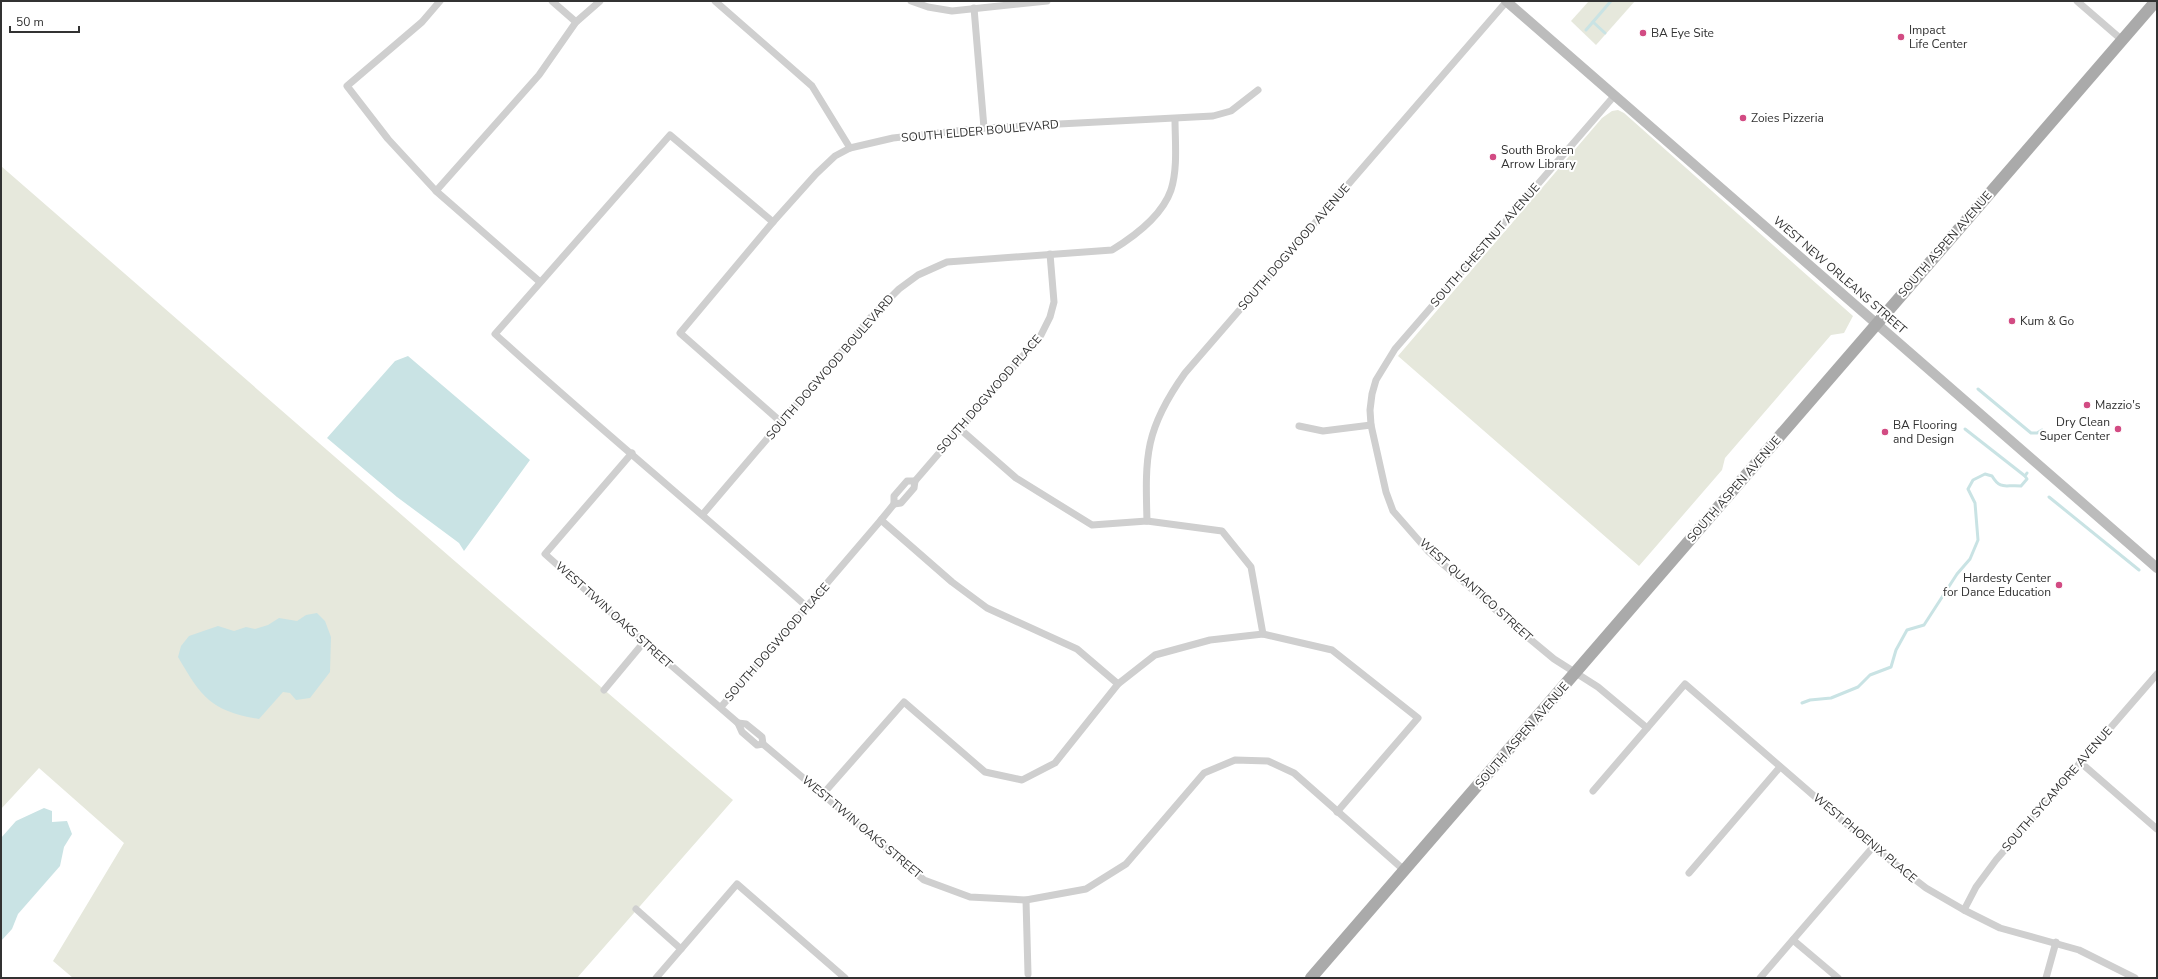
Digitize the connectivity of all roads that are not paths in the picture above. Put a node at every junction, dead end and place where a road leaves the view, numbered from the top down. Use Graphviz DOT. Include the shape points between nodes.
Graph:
graph roads {
  1 [pos="440,1"];
  2 [pos="552,1"];
  3 [pos="600,1"];
  4 [pos="715,1"];
  5 [pos="910,1"];
  6 [pos="1047,1"];
  7 [pos="1506,1"];
  8 [pos="2077,1"];
  9 [pos="2156,1"];
  10 [pos="1027,2"];
  11 [pos="974,8"];
  12 [pos="576,22"];
  13 [pos="2122,40"];
  14 [pos="1258,90"];
  15 [pos="1615,95"];
  16 [pos="1175,119"];
  17 [pos="984,128"];
  18 [pos="850,148"];
  19 [pos="436,191"];
  20 [pos="773,222"];
  21 [pos="1050,254"];
  22 [pos="540,282"];
  23 [pos="1877,324"];
  24 [pos="1376,380"];
  25 [pos="781,422"];
  26 [pos="1371,425"];
  27 [pos="1298,426"];
  28 [pos="960,429"];
  29 [pos="632,453"];
  30 [pos="703,514"];
  31 [pos="881,520"];
  32 [pos="1147,521"];
  33 [pos="2157,568"];
  34 [pos="806,606"];
  35 [pos="1263,634"];
  36 [pos="644,642"];
  37 [pos="1575,673"];
  38 [pos="2157,674"];
  39 [pos="1118,684"];
  40 [pos="604,690"];
  41 [pos="721,708"];
  42 [pos="1647,728"];
  43 [pos="2080,762"];
  44 [pos="1780,767"];
  45 [pos="1593,791"];
  46 [pos="823,794"];
  47 [pos="1337,812"];
  48 [pos="2157,829"];
  49 [pos="1873,847"];
  50 [pos="1404,870"];
  51 [pos="1689,873"];
  52 [pos="1026,900"];
  53 [pos="636,910"];
  54 [pos="1964,910"];
  55 [pos="1793,940"];
  56 [pos="2056,942"];
  57 [pos="681,949"];
  58 [pos="1028,974"];
  59 [pos="656,978"];
  60 [pos="845,978"];
  61 [pos="1311,978"];
  62 [pos="1760,978"];
  63 [pos="1838,978"];
  64 [pos="2046,978"];
  65 [pos="2135,978"];
  1 -- 19 [label="street" via="422,22 347,86 388,139"];
  2 -- 12 [label="street"];
  3 -- 12 [label="street"];
  4 -- 18 [label="street" via="812,86"];
  5 -- 11 [label="street" via="928,7 952,10"];
  6 -- 10 [label="street"];
  7 -- 15 [label="street, WEST NEW ORLEANS STREET"];
  7 -- 32 [label="street, SOUTH DOGWOOD AVENUE" via="1184,373 1171,392 1153,429 1146,470"];
  8 -- 13 [label="street"];
  9 -- 13 [label="main road, SOUTH ASPEN AVENUE"];
  10 -- 11 [label="street"];
  11 -- 17 [label="street"];
  12 -- 19 [label="street" via="539,75"];
  13 -- 23 [label="main road, SOUTH ASPEN AVENUE"];
  14 -- 16 [label="street, SOUTH ELDER BOULEVARD" via="1231,111 1213,116"];
  15 -- 23 [label="street, WEST NEW ORLEANS STREET"];
  15 -- 24 [label="street, SOUTH CHESTNUT AVENUE" via="1395,349"];
  16 -- 17 [label="street, SOUTH ELDER BOULEVARD"];
  16 -- 21 [label="street, SOUTH DOGWOOD BOULEVARD" via="1175,160 1171,190 1158,213 1134,237 1112,250"];
  17 -- 18 [label="street, SOUTH ELDER BOULEVARD" via="893,138"];
  18 -- 20 [label="street, SOUTH ELDER BOULEVARD" via="835,156 816,174"];
  19 -- 22 [label="street"];
  20 -- 22 [label="street" via="670,135"];
  20 -- 25 [label="street, SOUTH ELDER BOULEVARD" via="680,333"];
  21 -- 25 [label="street, SOUTH DOGWOOD BOULEVARD" via="947,262 918,275 899,289 870,318"];
  21 -- 28 [label="street, SOUTH DOGWOOD PLACE" via="1054,302 1041,335"];
  22 -- 29 [label="street" via="495,334"];
  23 -- 33 [label="street, WEST NEW ORLEANS STREET"];
  23 -- 37 [label="main road, SOUTH ASPEN AVENUE"];
  24 -- 26 [label="street, WEST QUANTICO STREET" via="1372,394"];
  25 -- 30 [label="street, SOUTH DOGWOOD BOULEVARD"];
  26 -- 27 [label="street" via="1323,431"];
  26 -- 37 [label="street, WEST QUANTICO STREET" via="1386,492 1394,512 1428,551 1550,656"];
  28 -- 31 [label="street, SOUTH DOGWOOD PLACE" via="914,480 914,488 901,503 894,504"];
  28 -- 32 [label="street" via="1016,478 1092,525"];
  29 -- 30 [label="street"];
  29 -- 36 [label="street, WEST TWIN OAKS STREET" via="546,554"];
  30 -- 34 [label="street"];
  31 -- 34 [label="street, SOUTH DOGWOOD PLACE"];
  31 -- 39 [label="street" via="952,582 987,608 1077,649"];
  32 -- 35 [label="street" via="1222,531 1251,567"];
  34 -- 41 [label="street, SOUTH DOGWOOD PLACE"];
  35 -- 39 [label="street" via="1210,640 1155,655"];
  35 -- 47 [label="street" via="1332,650 1418,718"];
  36 -- 40 [label="street"];
  36 -- 41 [label="street, WEST TWIN OAKS STREET"];
  37 -- 42 [label="street, WEST QUANTICO STREET" via="1598,687"];
  37 -- 50 [label="main road, SOUTH ASPEN AVENUE"];
  38 -- 43 [label="street, SOUTH SYCAMORE AVENUE"];
  39 -- 46 [label="street" via="1055,763 1022,780 985,772 904,702"];
  41 -- 46 [label="street, WEST TWIN OAKS STREET" via="762,737 763,744"];
  42 -- 44 [label="street, WEST PHOENIX PLACE" via="1685,684"];
  42 -- 45 [label="street"];
  43 -- 48 [label="street"];
  43 -- 54 [label="street, SOUTH SYCAMORE AVENUE" via="1996,860 1976,887"];
  44 -- 49 [label="street, WEST PHOENIX PLACE"];
  44 -- 51 [label="street"];
  46 -- 52 [label="street, WEST TWIN OAKS STREET" via="924,880 970,897"];
  47 -- 50 [label="street, WEST TWIN OAKS STREET"];
  47 -- 52 [label="street, WEST TWIN OAKS STREET" via="1294,773 1268,761 1235,760 1204,773 1126,864 1086,889"];
  49 -- 54 [label="street, WEST PHOENIX PLACE" via="1911,878"];
  49 -- 55 [label="street"];
  50 -- 61 [label="main road, SOUTH ASPEN AVENUE"];
  52 -- 58 [label="street"];
  53 -- 57 [label="street"];
  54 -- 56 [label="street, WEST PHOENIX PLACE" via="2000,928"];
  55 -- 62 [label="street"];
  55 -- 63 [label="street"];
  56 -- 64 [label="street"];
  56 -- 65 [label="street, WEST PHOENIX PLACE" via="2102,960"];
  57 -- 59 [label="street"];
  57 -- 60 [label="street" via="738,884"];
}
